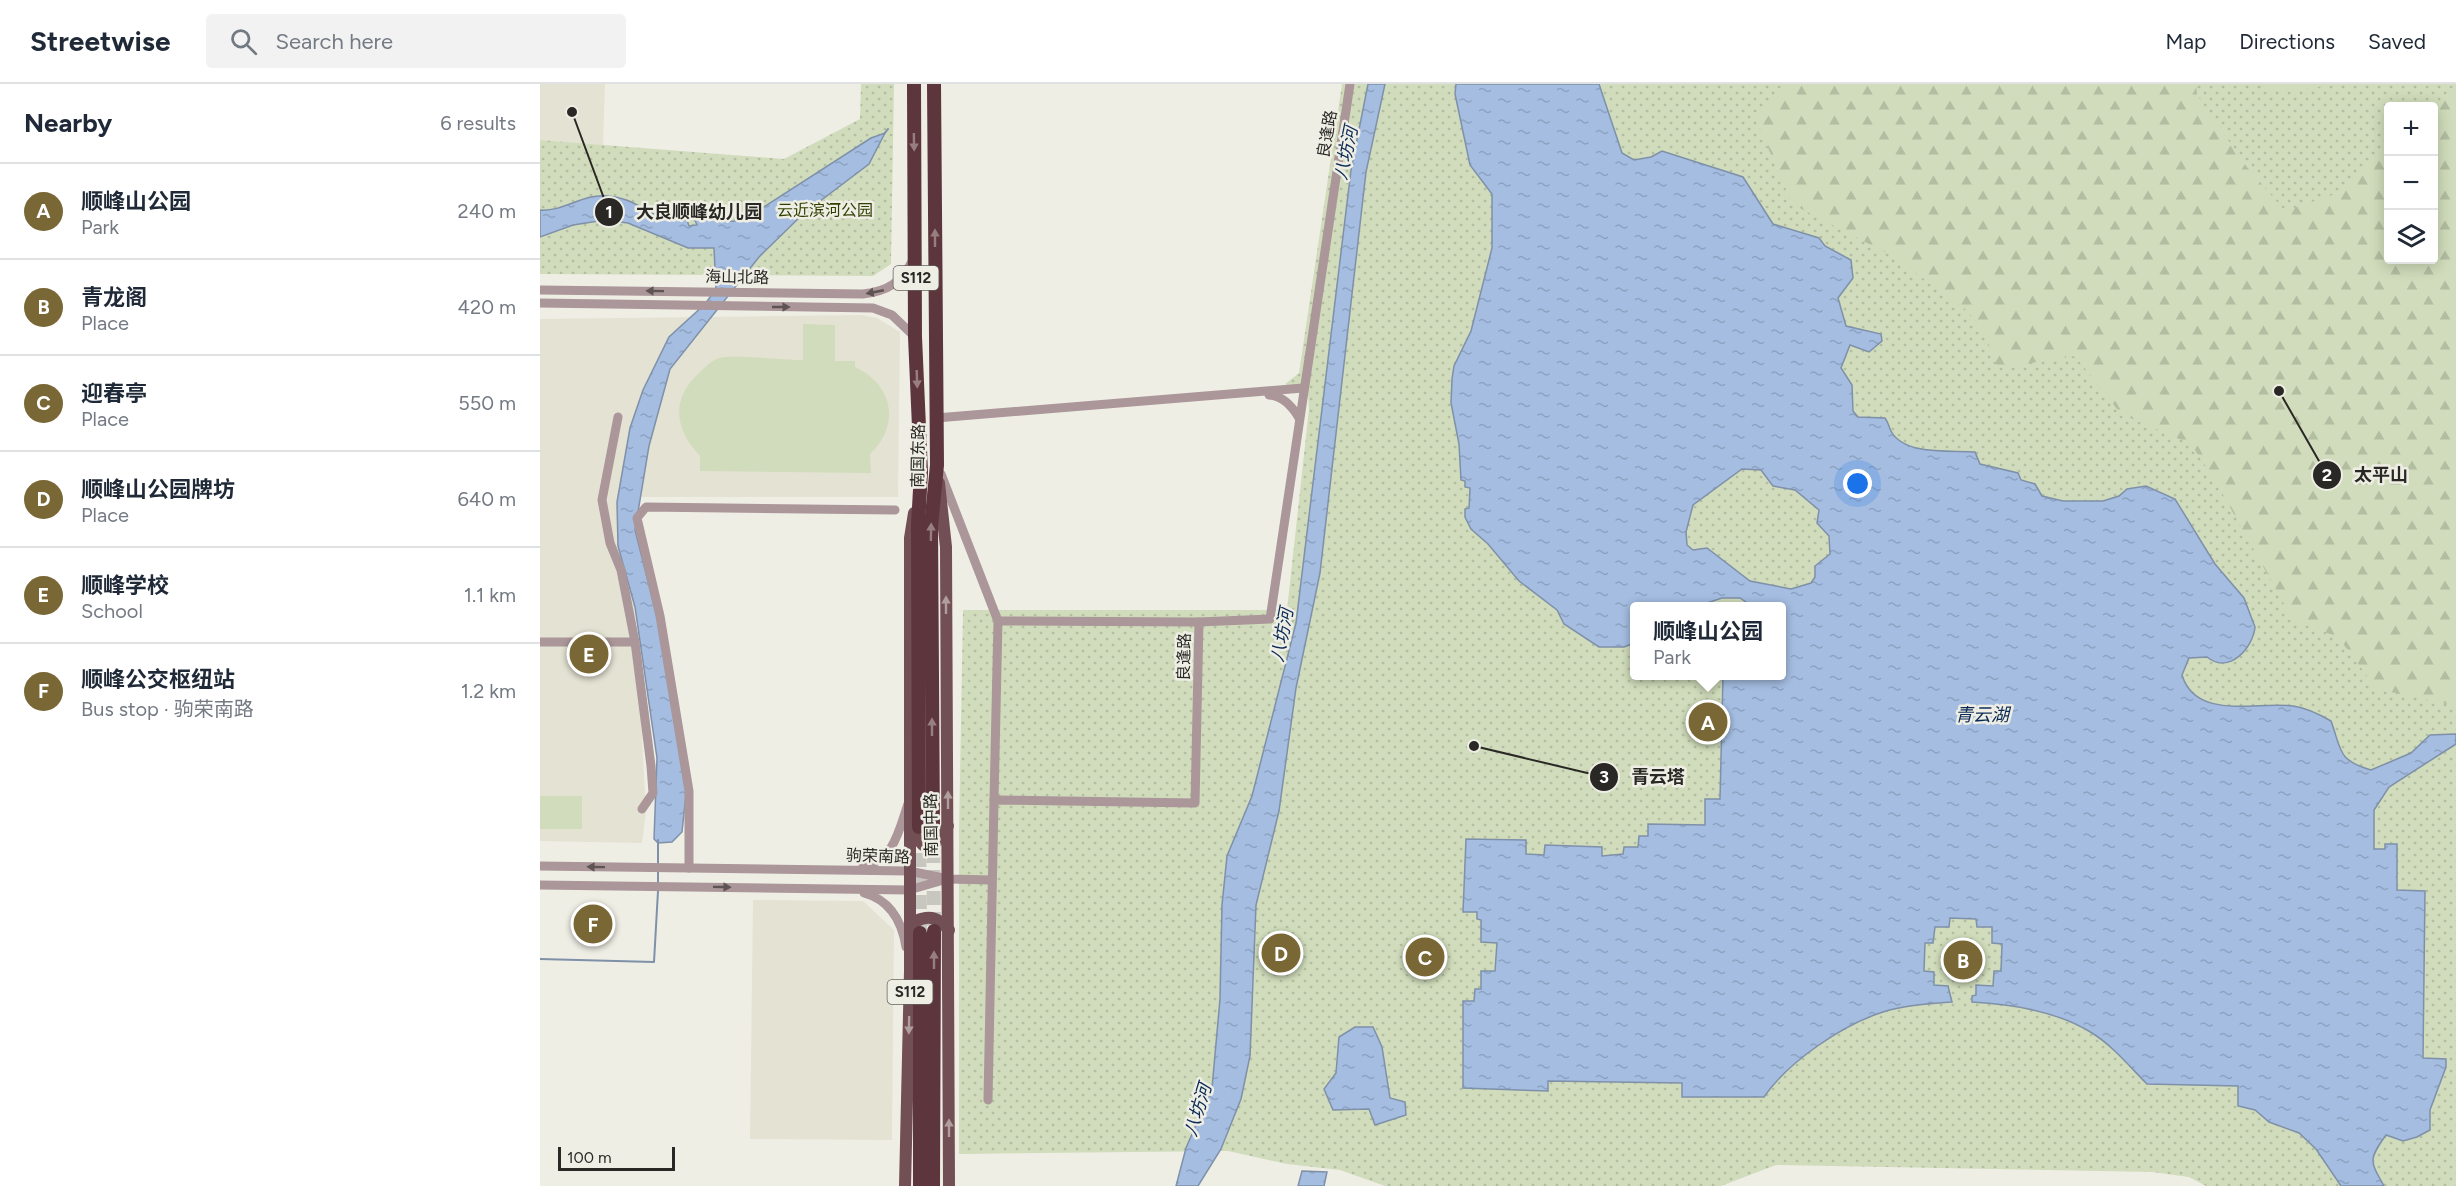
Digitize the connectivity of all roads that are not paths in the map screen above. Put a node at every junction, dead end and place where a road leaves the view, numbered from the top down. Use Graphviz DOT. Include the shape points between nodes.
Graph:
graph roads {
  1 [pos="914,84"];
  2 [pos="934,84"];
  3 [pos="1350,84"];
  4 [pos="916,255"];
  5 [pos="540,290"];
  6 [pos="540,303"];
  7 [pos="915,337"];
  8 [pos="1304,388"];
  9 [pos="1255,393"];
  10 [pos="618,417"];
  11 [pos="936,418"];
  12 [pos="1299,418"];
  13 [pos="937,465"];
  14 [pos="921,472"];
  15 [pos="895,510"];
  16 [pos="998,621"];
  17 [pos="1199,622"];
  18 [pos="540,642"];
  19 [pos="635,642"];
  20 [pos="909,799"];
  21 [pos="994,800"];
  22 [pos="642,809"];
  23 [pos="921,824"];
  24 [pos="948,826"];
  25 [pos="540,866"];
  26 [pos="689,868"];
  27 [pos="843,870"];
  28 [pos="909,871"];
  29 [pos="948,879"];
  30 [pos="991,880"];
  31 [pos="540,885"];
  32 [pos="841,889"];
  33 [pos="909,890"];
  34 [pos="949,930"];
  35 [pos="934,931"];
  36 [pos="920,933"];
  37 [pos="910,945"];
  38 [pos="910,971"];
  39 [pos="988,1100"];
  40 [pos="905,1186"];
  41 [pos="920,1186"];
  42 [pos="933,1186"];
  43 [pos="949,1186"];
  1 -- 4 [label="highway, 南国东路 / S112, one-way"];
  11 -- 2 [label="highway, 南国东路 / S112, one-way"];
  3 -- 8 [label="street, 良逢路"];
  4 -- 5 [label="street, 海山北路, one-way" via="899,281 877,293"];
  4 -- 7 [label="highway, 南国东路 / S112"];
  6 -- 7 [label="street, 海山北路, one-way" via="873,308 892,315"];
  7 -- 14 [label="highway, 南国东路 / S112, one-way"];
  8 -- 9 [label="street"];
  8 -- 12 [label="street, 良逢路"];
  9 -- 11 [label="street"];
  9 -- 12 [label="street" via="1277,396"];
  10 -- 19 [label="street" via="602,500"];
  11 -- 13 [label="highway, 南国东路 / S112"];
  12 -- 17 [label="street, 良逢路" via="1270,619"];
  13 -- 16 [label="street"];
  23 -- 13 [label="highway, 南国东路 / S112, one-way" via="931,526"];
  24 -- 13 [label="main road, 南国中路, one-way" via="946,547"];
  14 -- 20 [label="main road, 南国中路 / S112" via="910,538"];
  14 -- 23 [label="highway, 南国东路 / S112"];
  15 -- 26 [label="street" via="646,507 637,518 660,616 690,791"];
  16 -- 17 [label="street"];
  16 -- 21 [label="street"];
  17 -- 21 [label="street, 良逢路" via="1195,803"];
  18 -- 19 [label="street"];
  19 -- 22 [label="street" via="653,793"];
  20 -- 23 [label="main road, 南国中路 / S112"];
  20 -- 27 [label="street" via="896,840 884,857"];
  21 -- 30 [label="street"];
  23 -- 24 [label="main road" via="913,834 923,845 934,845"];
  23 -- 28 [label="main road, 南国中路 / S112"];
  24 -- 29 [label="main road, 南国中路"];
  26 -- 25 [label="street, 驹荣南路, one-way"];
  26 -- 27 [label="street, 驹荣南路"];
  27 -- 28 [label="street, 驹荣南路"];
  28 -- 29 [label="street, 驹荣南路"];
  28 -- 33 [label="main road, 南国中路 / S112"];
  29 -- 30 [label="street"];
  29 -- 33 [label="street, 驹荣南路"];
  29 -- 34 [label="main road, 南国中路"];
  30 -- 39 [label="street"];
  31 -- 32 [label="street, 驹荣南路, one-way"];
  32 -- 33 [label="street, 驹荣南路"];
  32 -- 38 [label="street" via="876,897 892,910 902,928"];
  33 -- 37 [label="main road, 南国中路 / S112"];
  34 -- 37 [label="main road" via="939,919 925,917 916,921"];
  43 -- 34 [label="main road, 南国中路, one-way"];
  42 -- 35 [label="highway, S112, one-way"];
  36 -- 41 [label="highway, S112"];
  37 -- 38 [label="main road, 南国中路 / S112"];
  38 -- 40 [label="main road, 南国中路 / S112, one-way"];
}
